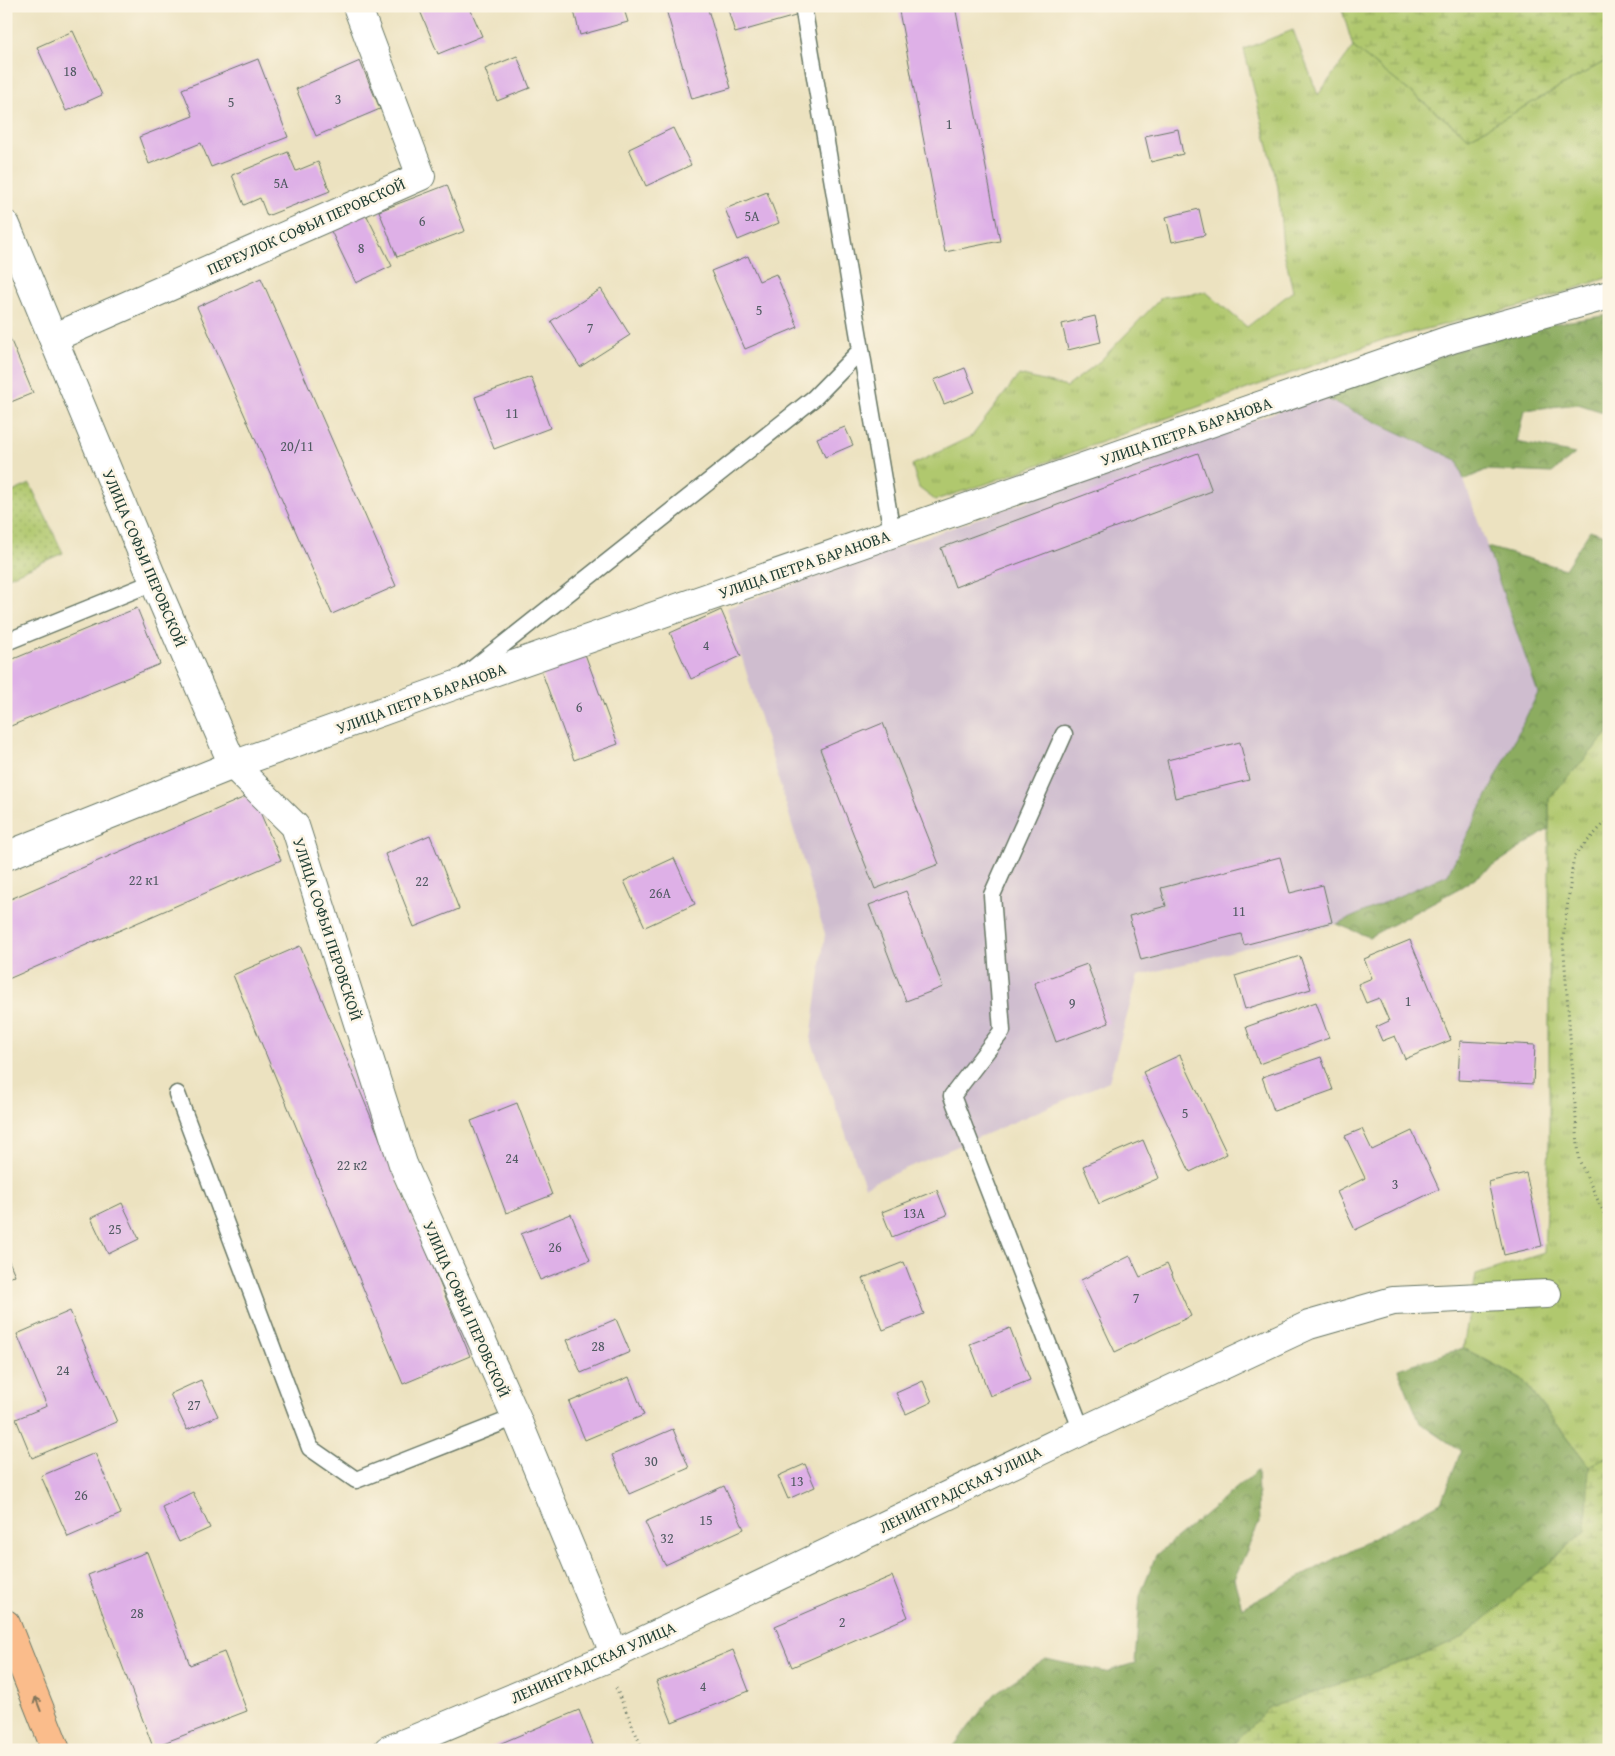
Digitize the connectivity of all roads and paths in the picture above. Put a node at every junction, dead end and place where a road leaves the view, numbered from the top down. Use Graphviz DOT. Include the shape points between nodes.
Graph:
graph roads {
  1 [pos="357,6"];
  2 [pos="803,6"];
  3 [pos="6,225"];
  4 [pos="1609,295"];
  5 [pos="53,338"];
  6 [pos="861,350"];
  7 [pos="892,533"];
  8 [pos="154,582"];
  9 [pos="6,642"];
  10 [pos="450,687"];
  11 [pos="1064,734"];
  12 [pos="233,765"];
  13 [pos="1609,818"];
  14 [pos="6,856"];
  15 [pos="177,1094"];
  16 [pos="1609,1224"];
  17 [pos="1548,1294"];
  18 [pos="516,1417"];
  19 [pos="1082,1431"];
  20 [pos="7,1627"];
  21 [pos="609,1657"];
  22 [pos="56,1750"];
  23 [pos="388,1750"];
  24 [pos="643,1750"];
  1 -- 5 [label="street, ПЕРЕУЛОК СОФЬИ ПЕРОВСКОЙ" via="421,176"];
  2 -- 6 [label="lane"];
  3 -- 5 [label="street, УЛИЦА СОФЬИ ПЕРОВСКОЙ"];
  4 -- 7 [label="street, УЛИЦА ПЕТРА БАРАНОВА" via="1452,339"];
  5 -- 8 [label="street, УЛИЦА СОФЬИ ПЕРОВСКОЙ"];
  6 -- 7 [label="lane"];
  6 -- 10 [label="lane" via="814,398"];
  7 -- 10 [label="street, УЛИЦА ПЕТРА БАРАНОВА"];
  8 -- 9 [label="lane"];
  8 -- 12 [label="street, УЛИЦА СОФЬИ ПЕРОВСКОЙ"];
  10 -- 12 [label="street, УЛИЦА ПЕТРА БАРАНОВА"];
  11 -- 19 [label="lane" via="992,895 1002,1031 952,1096"];
  12 -- 14 [label="street, УЛИЦА ПЕТРА БАРАНОВА"];
  12 -- 18 [label="street, УЛИЦА СОФЬИ ПЕРОВСКОЙ" via="295,826 402,1164"];
  13 -- 16 [label="path" via="1574,856 1563,939 1579,1160"];
  15 -- 18 [label="lane" via="310,1448 356,1480"];
  17 -- 19 [label="street, ЛЕНИНГРАДСКАЯ УЛИЦА" via="1393,1301 1309,1325"];
  18 -- 21 [label="street, УЛИЦА СОФЬИ ПЕРОВСКОЙ"];
  19 -- 21 [label="street, ЛЕНИНГРАДСКАЯ УЛИЦА"];
  22 -- 20 [label="main road, one-way"];
  21 -- 23 [label="street, ЛЕНИНГРАДСКАЯ УЛИЦА"];
  21 -- 24 [label="path"];
}
